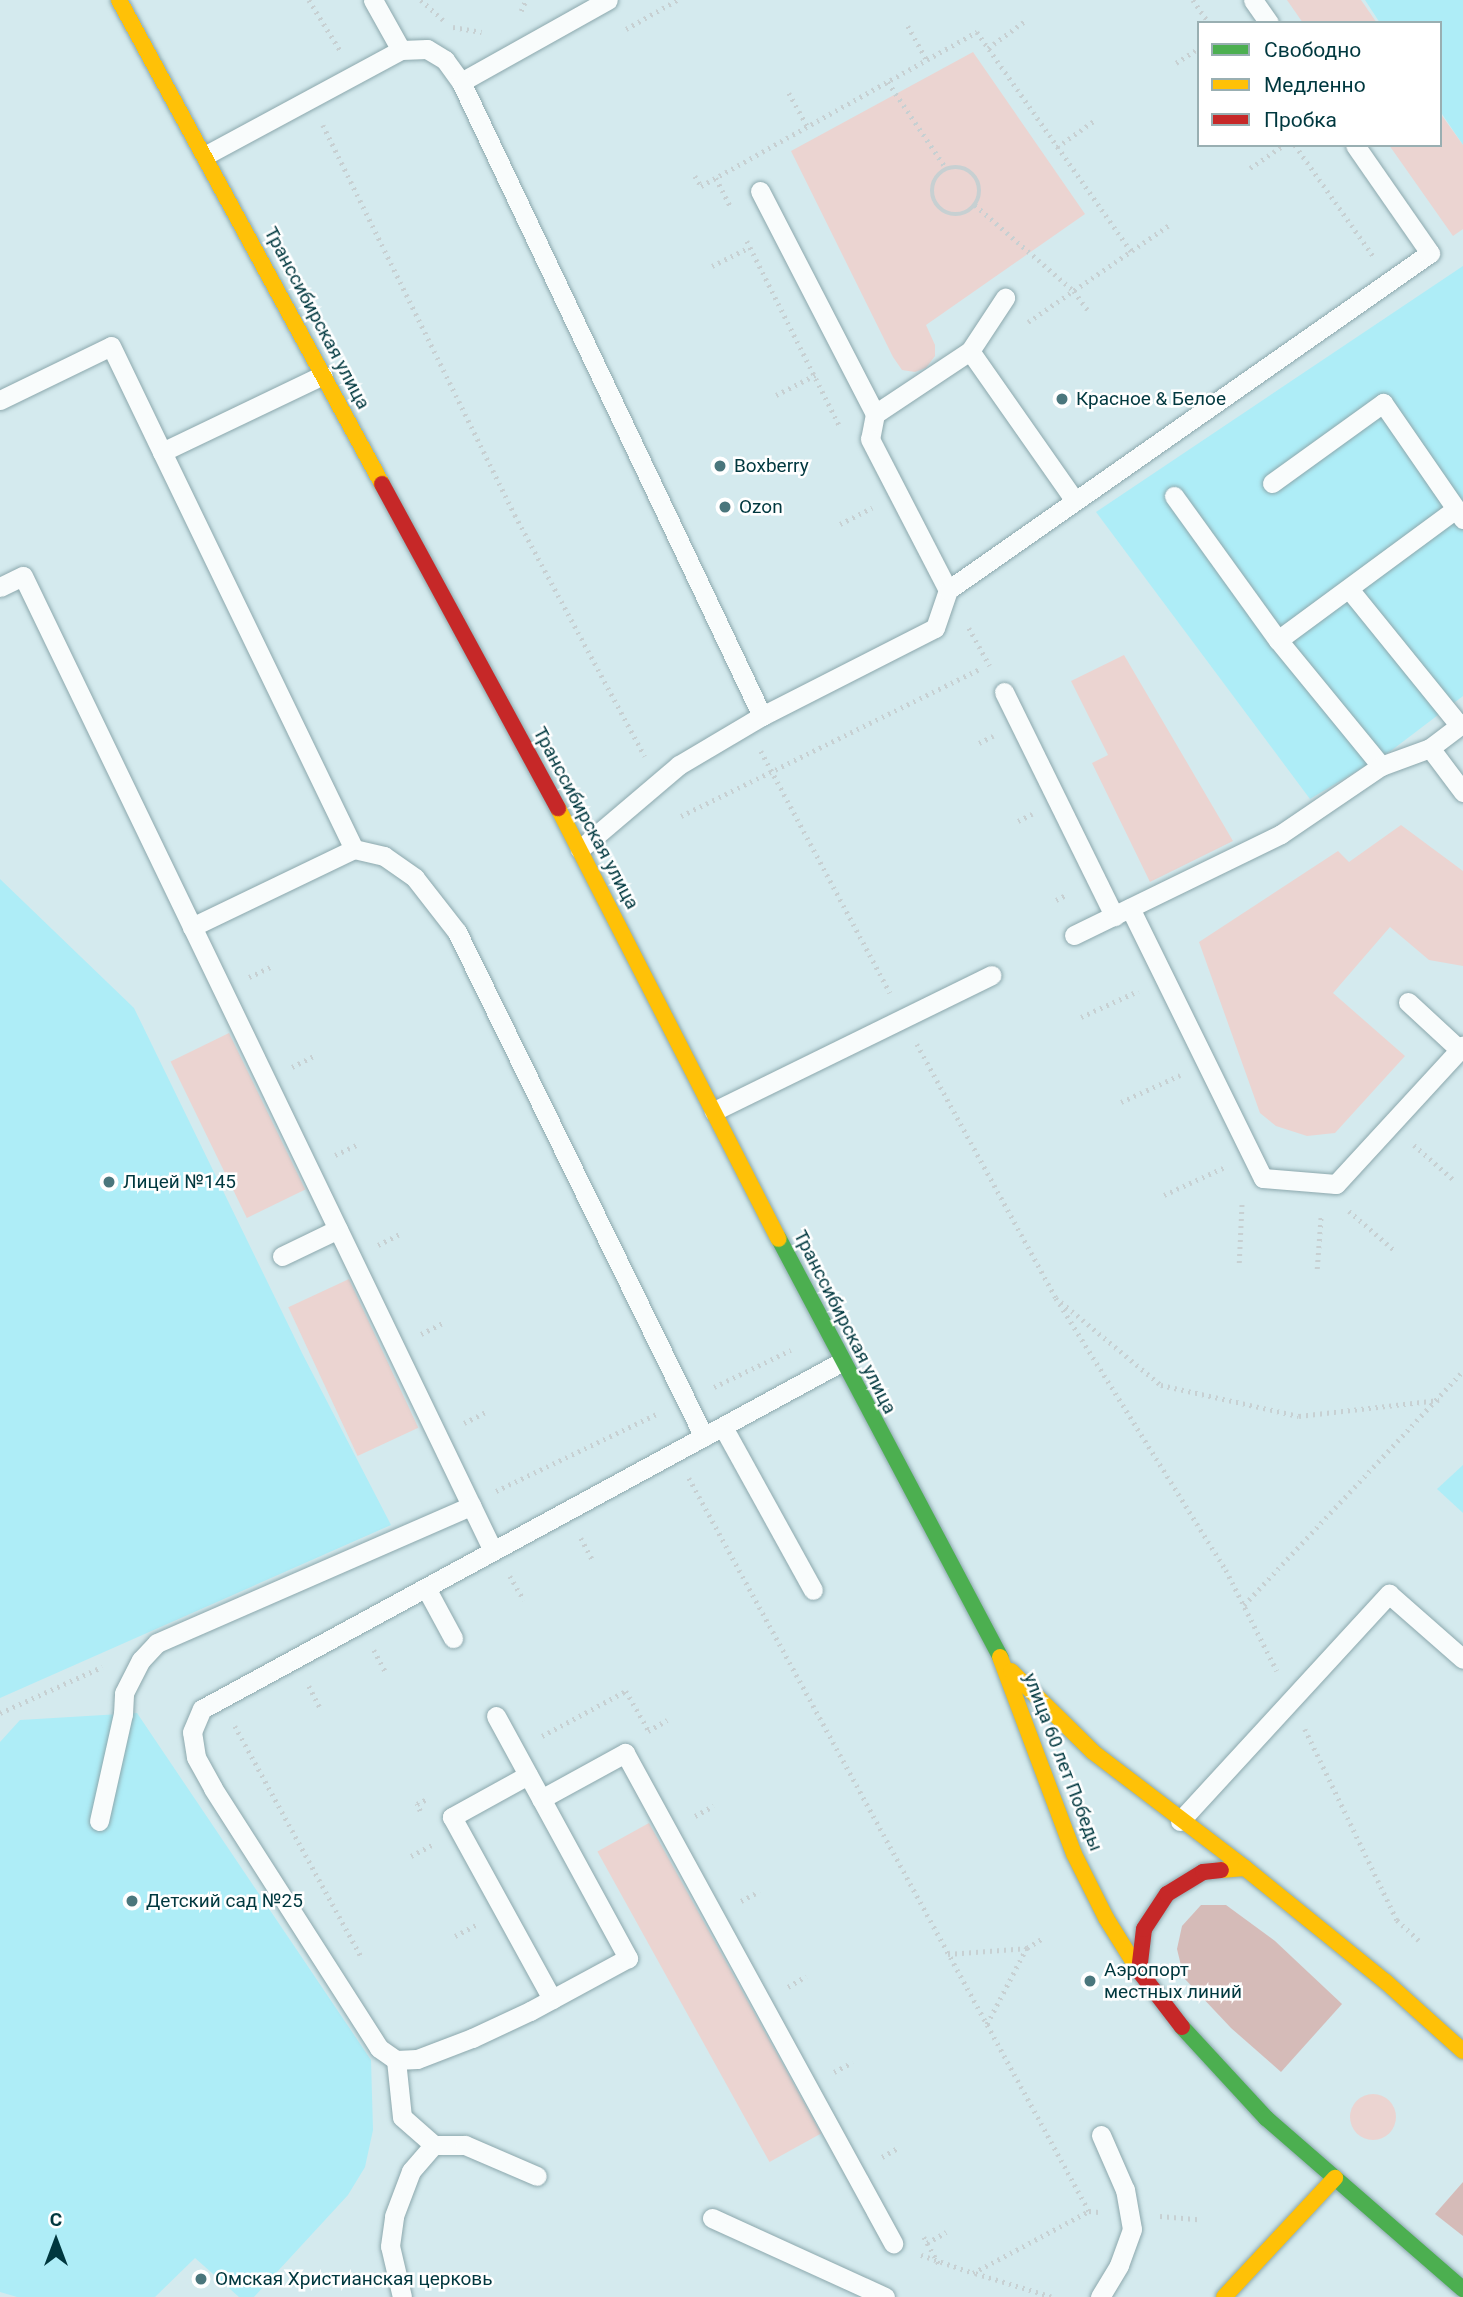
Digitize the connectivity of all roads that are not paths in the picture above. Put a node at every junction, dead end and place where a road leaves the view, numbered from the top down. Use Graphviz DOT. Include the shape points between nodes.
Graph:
graph roads {
  1 [pos="120,0"];
  2 [pos="373,0"];
  3 [pos="608,0"];
  4 [pos="1252,0"];
  5 [pos="1268,21"];
  6 [pos="401,50"];
  7 [pos="461,82"];
  8 [pos="1356,147"];
  9 [pos="206,155"];
  10 [pos="760,191"];
  11 [pos="1005,298"];
  12 [pos="970,351"];
  13 [pos="323,375"];
  14 [pos="0,400"];
  15 [pos="875,414"];
  16 [pos="162,452"];
  17 [pos="1272,483"];
  18 [pos="1174,496"];
  19 [pos="1075,500"];
  20 [pos="1460,514"];
  21 [pos="0,587"];
  22 [pos="1349,589"];
  23 [pos="948,590"];
  24 [pos="1278,640"];
  25 [pos="1004,692"];
  26 [pos="755,721"];
  27 [pos="1461,724"];
  28 [pos="1430,748"];
  29 [pos="1381,766"];
  30 [pos="1463,792"];
  31 [pos="354,849"];
  32 [pos="580,849"];
  33 [pos="1122,912"];
  34 [pos="192,927"];
  35 [pos="1073,935"];
  36 [pos="992,975"];
  37 [pos="1408,1002"];
  38 [pos="1461,1048"];
  39 [pos="714,1111"];
  40 [pos="338,1229"];
  41 [pos="282,1256"];
  42 [pos="841,1362"];
  43 [pos="723,1427"];
  44 [pos="704,1437"];
  45 [pos="471,1506"];
  46 [pos="493,1551"];
  47 [pos="426,1588"];
  48 [pos="813,1590"];
  49 [pos="453,1638"];
  50 [pos="1463,1659"];
  51 [pos="1002,1662"];
  52 [pos="496,1716"];
  53 [pos="528,1775"];
  54 [pos="541,1799"];
  55 [pos="99,1821"];
  56 [pos="1180,1821"];
  57 [pos="1245,1868"];
  58 [pos="1139,1971"];
  59 [pos="552,1999"];
  60 [pos="1463,2051"];
  61 [pos="396,2060"];
  62 [pos="1101,2135"];
  63 [pos="434,2145"];
  64 [pos="537,2176"];
  65 [pos="1335,2178"];
  66 [pos="712,2218"];
  67 [pos="893,2242"];
  68 [pos="1463,2289"];
  69 [pos="400,2297"];
  70 [pos="885,2297"];
  71 [pos="1100,2297"];
  72 [pos="1224,2297"];
  1 -- 9 [label="main road, Транссибирская улица"];
  2 -- 6 [label="lane"];
  3 -- 7 [label="lane"];
  4 -- 5 [label="lane"];
  6 -- 7 [label="lane" via="426,49 445,60"];
  6 -- 9 [label="lane"];
  7 -- 26 [label="lane"];
  8 -- 19 [label="lane" via="1430,253"];
  9 -- 13 [label="main road, Транссибирская улица"];
  10 -- 15 [label="lane"];
  11 -- 12 [label="lane"];
  12 -- 15 [label="lane"];
  12 -- 19 [label="lane"];
  13 -- 16 [label="lane"];
  13 -- 32 [label="main road, Транссибирская улица"];
  14 -- 16 [label="lane" via="111,346"];
  15 -- 23 [label="lane" via="870,439"];
  16 -- 31 [label="lane"];
  17 -- 20 [label="lane" via="1383,403"];
  18 -- 24 [label="lane"];
  19 -- 23 [label="lane"];
  20 -- 22 [label="lane"];
  21 -- 34 [label="lane" via="23,576"];
  22 -- 24 [label="lane"];
  22 -- 27 [label="lane"];
  23 -- 26 [label="lane" via="935,628"];
  24 -- 29 [label="lane"];
  25 -- 33 [label="lane"];
  26 -- 32 [label="lane" via="679,765"];
  27 -- 28 [label="lane"];
  28 -- 29 [label="lane"];
  28 -- 30 [label="lane"];
  29 -- 33 [label="lane" via="1281,834"];
  31 -- 34 [label="lane"];
  31 -- 44 [label="lane" via="384,856 415,878 457,932"];
  32 -- 39 [label="main road, Транссибирская улица"];
  33 -- 35 [label="lane"];
  33 -- 38 [label="lane" via="1263,1178 1336,1184"];
  34 -- 40 [label="lane"];
  36 -- 39 [label="lane"];
  37 -- 38 [label="lane"];
  39 -- 42 [label="main road, Транссибирская улица"];
  40 -- 41 [label="lane"];
  40 -- 45 [label="lane"];
  42 -- 43 [label="lane"];
  42 -- 51 [label="main road, Транссибирская улица"];
  43 -- 44 [label="lane"];
  43 -- 48 [label="lane"];
  44 -- 46 [label="lane"];
  45 -- 46 [label="lane"];
  45 -- 55 [label="lane" via="157,1643 141,1660 124,1693"];
  46 -- 47 [label="lane"];
  47 -- 49 [label="lane"];
  47 -- 61 [label="lane" via="202,1709 192,1732 196,1757 213,1788 379,2048"];
  50 -- 56 [label="lane" via="1390,1594"];
  51 -- 56 [label="main road, улица 60 лет Победы" via="1093,1752"];
  51 -- 58 [label="main road, улица 60 лет Победы" via="1074,1854"];
  52 -- 53 [label="lane"];
  53 -- 54 [label="lane"];
  53 -- 59 [label="lane" via="452,1817"];
  54 -- 59 [label="lane" via="628,1958"];
  54 -- 67 [label="lane" via="625,1753"];
  56 -- 57 [label="main road, улица 60 лет Победы"];
  57 -- 58 [label="main road" via="1203,1872 1167,1894 1144,1930"];
  57 -- 60 [label="main road, улица 60 лет Победы"];
  58 -- 65 [label="main road, улица 60 лет Победы" via="1175,2019 1266,2118"];
  59 -- 61 [label="lane" via="472,2038 417,2059"];
  61 -- 63 [label="lane" via="402,2117"];
  62 -- 71 [label="lane" via="1125,2190 1132,2230"];
  63 -- 64 [label="lane" via="465,2145"];
  63 -- 69 [label="lane" via="411,2171 394,2216 390,2246"];
  65 -- 68 [label="main road, улица 60 лет Победы"];
  65 -- 72 [label="main road"];
  66 -- 70 [label="lane"];
}
